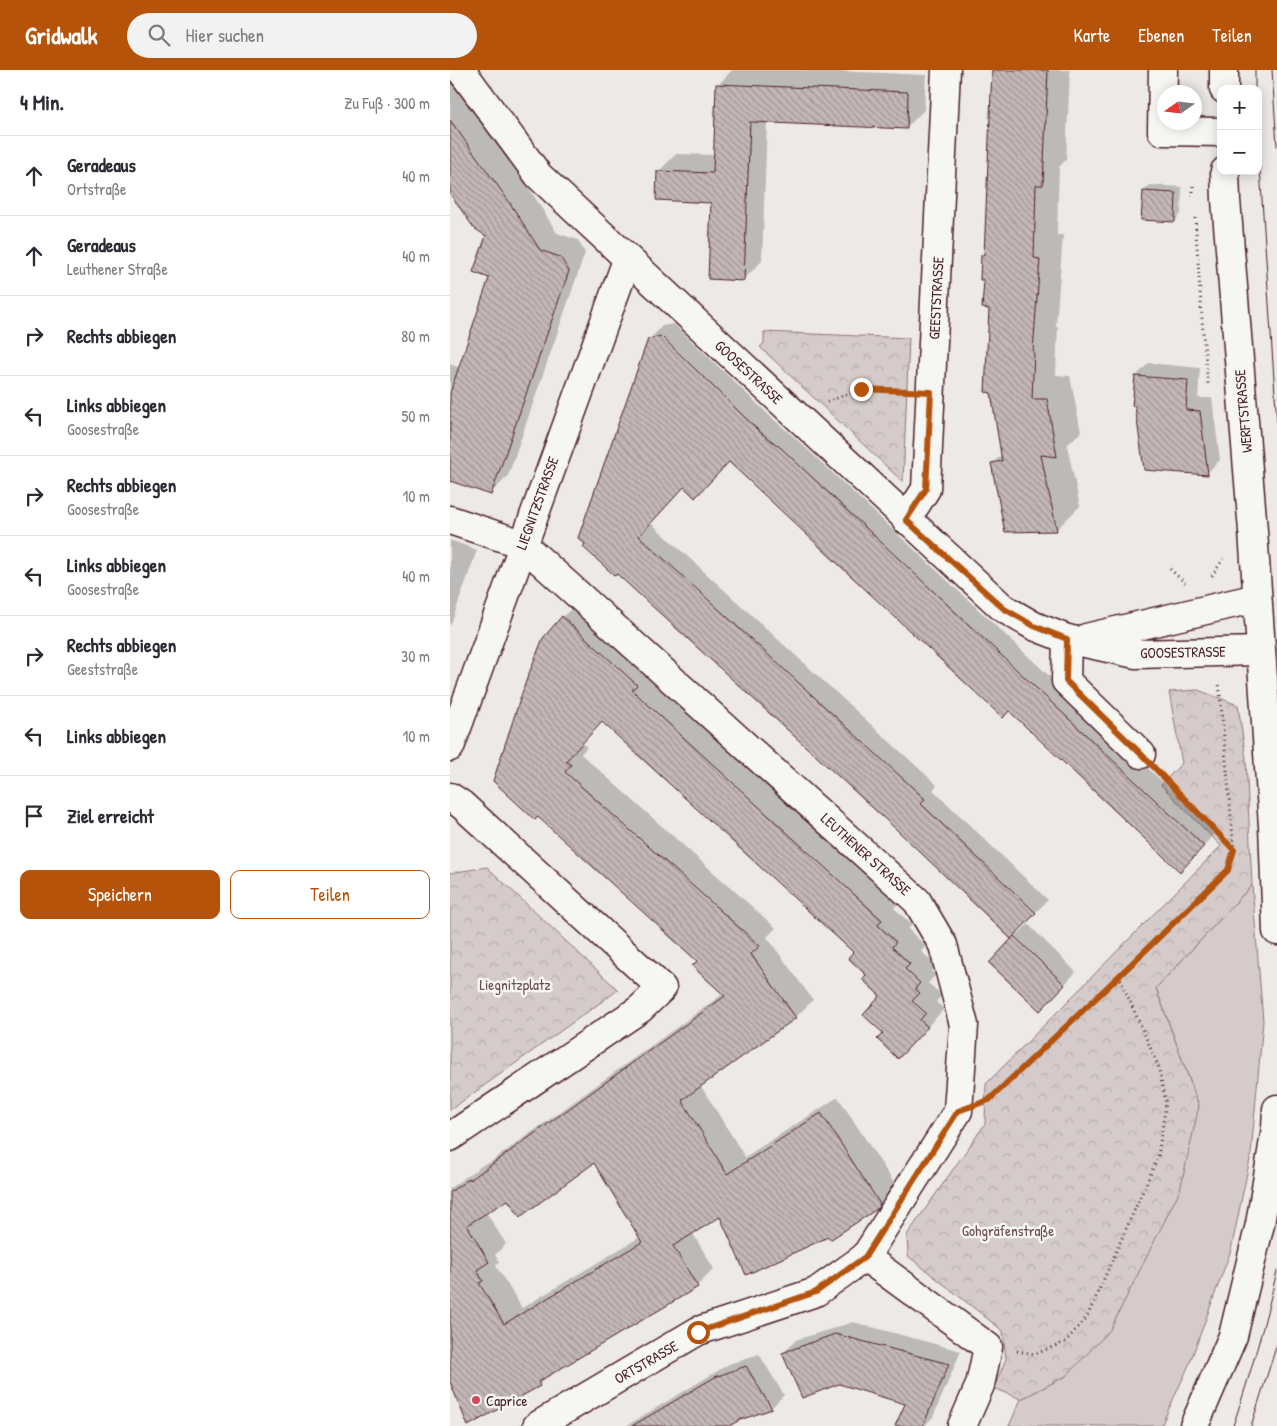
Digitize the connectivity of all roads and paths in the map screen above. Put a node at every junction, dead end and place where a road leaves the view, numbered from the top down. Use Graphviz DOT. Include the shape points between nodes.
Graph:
graph roads {
  1 [pos="462,70"];
  2 [pos="946,70"];
  3 [pos="1163,70"];
  4 [pos="1224,70"];
  5 [pos="1224,85"];
  6 [pos="1217,132"];
  7 [pos="1225,175"];
  8 [pos="627,260"];
  9 [pos="931,392"];
  10 [pos="796,415"];
  11 [pos="450,520"];
  12 [pos="906,520"];
  13 [pos="522,544"];
  14 [pos="1267,596"];
  15 [pos="1072,639"];
  16 [pos="1269,651"];
  17 [pos="1219,676"];
  18 [pos="450,747"];
  19 [pos="1141,754"];
  20 [pos="450,796"];
  21 [pos="1234,850"];
  22 [pos="1277,931"];
  23 [pos="1119,976"];
  24 [pos="1277,1109"];
  25 [pos="958,1111"];
  26 [pos="450,1137"];
  27 [pos="865,1257"];
  28 [pos="988,1347"];
  29 [pos="537,1426"];
  30 [pos="962,1426"];
  31 [pos="1194,1426"];
  1 -- 8 [label="street, GOOSESTRASSE" via="539,176"];
  2 -- 9 [label="street, GEESTSTRASSE"];
  3 -- 6 [label="street" via="1162,131"];
  4 -- 5 [label="street"];
  7 -- 14 [label="street, WERFTSTRASSE" via="1253,531"];
  8 -- 10 [label="street, GOOSESTRASSE"];
  8 -- 13 [label="street, LIEGNITZSTRASSE"];
  9 -- 10 [label="path" via="861,389"];
  9 -- 12 [label="street, GEESTSTRASSE" via="926,489"];
  10 -- 12 [label="street, GOOSESTRASSE"];
  11 -- 13 [label="street"];
  12 -- 15 [label="street, GOOSESTRASSE" via="1003,608 1034,626"];
  13 -- 18 [label="street, LIEGNITZSTRASSE"];
  13 -- 25 [label="street, LEUTHENER STRASSE" via="917,900 943,945 964,1025"];
  14 -- 15 [label="street, GOOSESTRASSE"];
  14 -- 16 [label="street, WERFTSTRASSE"];
  15 -- 16 [label="street, GOOSESTRASSE" via="1136,654"];
  15 -- 19 [label="street" via="1066,681"];
  16 -- 22 [label="street, WERFTSTRASSE"];
  17 -- 21 [label="path"];
  19 -- 21 [label="path"];
  20 -- 26 [label="street" via="662,988 640,1009"];
  21 -- 23 [label="path" via="1228,870"];
  23 -- 25 [label="path" via="989,1100"];
  23 -- 28 [label="path" via="1158,1065 1166,1103 1158,1157 1087,1317 1065,1342 1035,1354"];
  24 -- 31 [label="street" via="1260,1224 1232,1336"];
  25 -- 27 [label="street, LEUTHENER STRASSE"];
  27 -- 28 [label="street"];
  27 -- 29 [label="street, ORTSTRASSE" via="816,1292 698,1332"];
  28 -- 30 [label="street" via="980,1385"];
}
